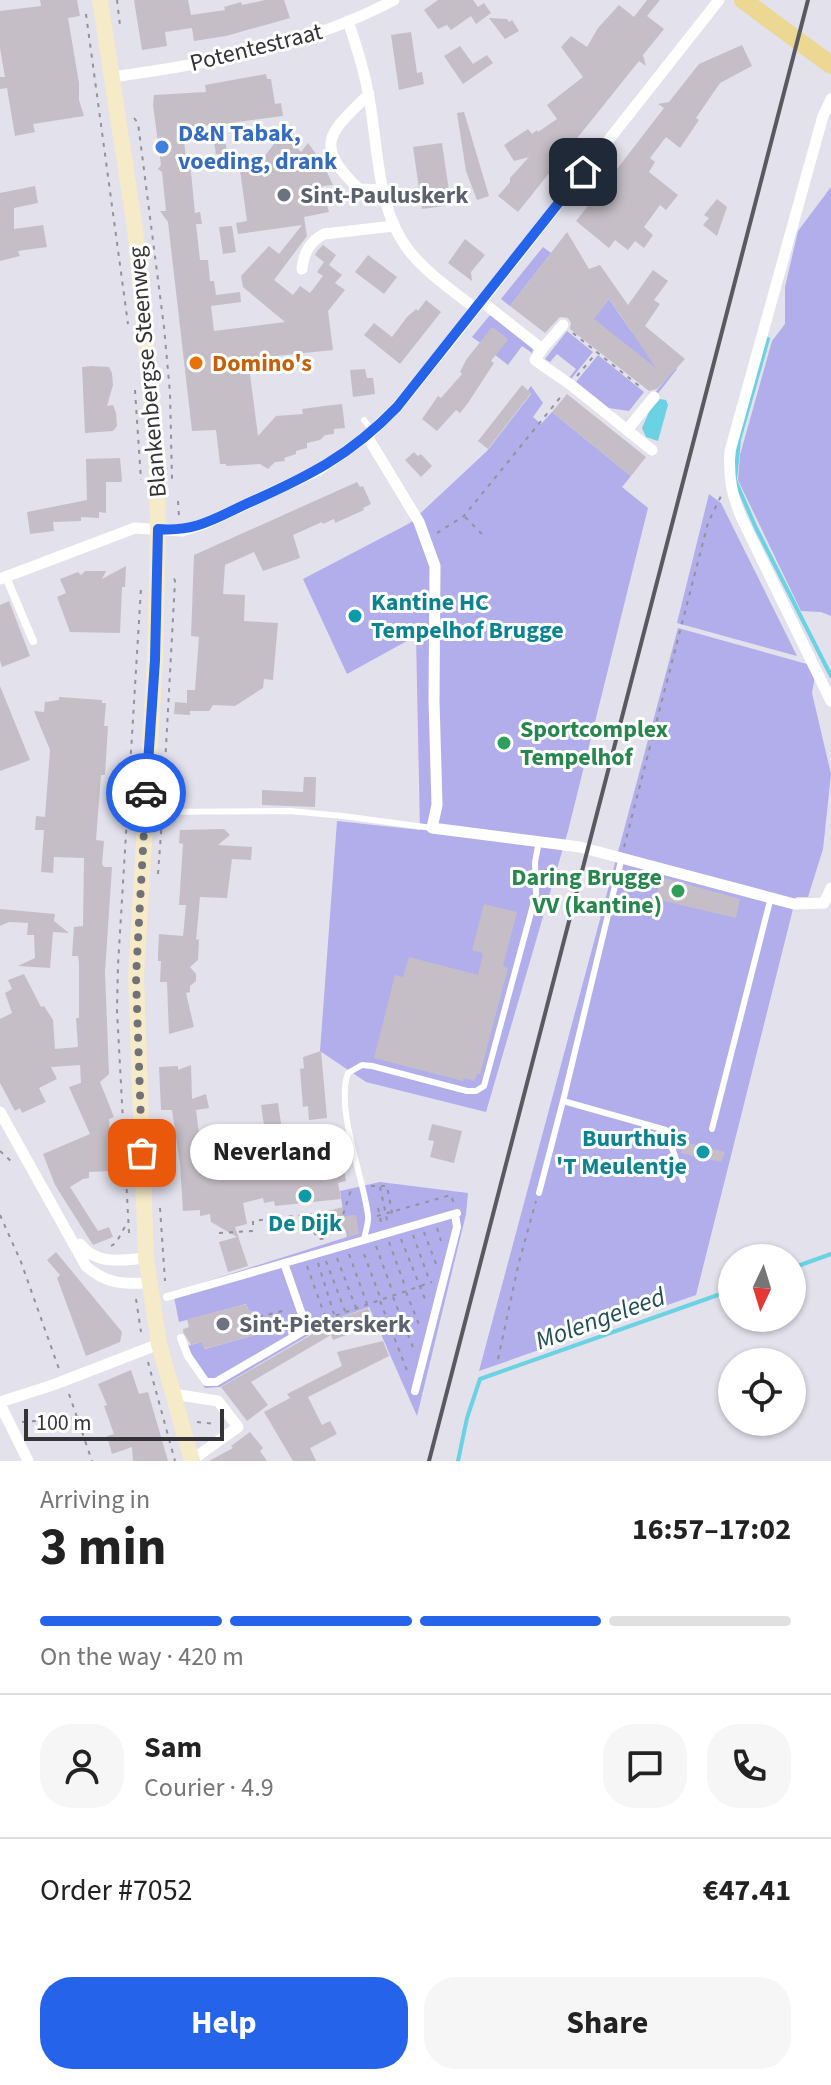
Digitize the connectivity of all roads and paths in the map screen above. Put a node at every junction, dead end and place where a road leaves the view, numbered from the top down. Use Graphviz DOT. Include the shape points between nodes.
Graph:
graph roads {
  1 [pos="394,0"];
  2 [pos="719,0"];
  3 [pos="743,0"];
  4 [pos="94,3"];
  5 [pos="348,21"];
  6 [pos="831,65"];
  7 [pos="112,77"];
  8 [pos="369,94"];
  9 [pos="831,99"];
  10 [pos="384,190"];
  11 [pos="394,226"];
  12 [pos="302,269"];
  13 [pos="478,305"];
  14 [pos="563,325"];
  15 [pos="129,327"];
  16 [pos="542,349"];
  17 [pos="134,383"];
  18 [pos="654,397"];
  19 [pos="364,420"];
  20 [pos="540,423"];
  21 [pos="627,430"];
  22 [pos="370,433"];
  23 [pos="652,450"];
  24 [pos="140,479"];
  25 [pos="730,486"];
  26 [pos="178,501"];
  27 [pos="464,516"];
  28 [pos="179,522"];
  29 [pos="158,529"];
  30 [pos="425,535"];
  31 [pos="483,535"];
  32 [pos="171,571"];
  33 [pos="3,578"];
  34 [pos="33,641"];
  35 [pos="831,701"];
  36 [pos="154,812"];
  37 [pos="432,828"];
  38 [pos="539,841"];
  39 [pos="622,857"];
  40 [pos="158,873"];
  41 [pos="831,888"];
  42 [pos="771,897"];
  43 [pos="824,903"];
  44 [pos="831,914"];
  45 [pos="563,1101"];
  46 [pos="0,1112"];
  47 [pos="712,1129"];
  48 [pos="683,1180"];
  49 [pos="360,1183"];
  50 [pos="380,1185"];
  51 [pos="368,1188"];
  52 [pos="539,1193"];
  53 [pos="160,1195"];
  54 [pos="371,1202"];
  55 [pos="392,1211"];
  56 [pos="386,1213"];
  57 [pos="456,1214"];
  58 [pos="0,1215"];
  59 [pos="374,1216"];
  60 [pos="394,1219"];
  61 [pos="161,1220"];
  62 [pos="434,1220"];
  63 [pos="387,1221"];
  64 [pos="421,1224"];
  65 [pos="64,1225"];
  66 [pos="376,1225"];
  67 [pos="410,1227"];
  68 [pos="398,1230"];
  69 [pos="219,1233"];
  70 [pos="386,1234"];
  71 [pos="341,1236"];
  72 [pos="330,1237"];
  73 [pos="365,1240"];
  74 [pos="442,1244"];
  75 [pos="346,1245"];
  76 [pos="333,1249"];
  77 [pos="319,1253"];
  78 [pos="146,1258"];
  79 [pos="303,1258"];
  80 [pos="284,1263"];
  81 [pos="443,1278"];
  82 [pos="430,1282"];
  83 [pos="148,1283"];
  84 [pos="419,1286"];
  85 [pos="406,1291"];
  86 [pos="393,1295"];
  87 [pos="167,1297"];
  88 [pos="380,1300"];
  89 [pos="367,1305"];
  90 [pos="299,1306"];
  91 [pos="356,1309"];
  92 [pos="345,1312"];
  93 [pos="335,1316"];
  94 [pos="259,1317"];
  95 [pos="326,1319"];
  96 [pos="306,1326"];
  97 [pos="169,1341"];
  98 [pos="427,1345"];
  99 [pos="498,1359"];
  100 [pos="58,1367"];
  101 [pos="421,1369"];
  102 [pos="415,1391"];
  103 [pos="69,1394"];
  104 [pos="173,1394"];
  105 [pos="0,1403"];
  106 [pos="77,1418"];
  107 [pos="41,1422"];
  108 [pos="197,1422"];
  109 [pos="238,1427"];
  110 [pos="192,1460"];
  111 [pos="28,1461"];
  112 [pos="92,1461"];
  113 [pos="175,1461"];
  1 -- 5 [label="street, Potentestraat"];
  2 -- 13 [label="street"];
  3 -- 6 [label="main road"];
  4 -- 7 [label="main road, Blankenbergse Steenweg"];
  4 -- 15 [label="path, Blankenbergse Steenweg" via="86,18"];
  5 -- 7 [label="street, Potentestraat" via="205,63"];
  5 -- 8 [label="street"];
  7 -- 29 [label="main road, Blankenbergse Steenweg" via="150,367"];
  8 -- 10 [label="street"];
  8 -- 10 [label="street" via="335,127 330,143 341,168 359,189"];
  9 -- 25 [label="street" via="730,451"];
  10 -- 11 [label="street"];
  11 -- 12 [label="street" via="324,234 304,253"];
  11 -- 13 [label="street" via="423,266"];
  13 -- 16 [label="street"];
  13 -- 22 [label="street"];
  14 -- 16 [label="street"];
  14 -- 18 [label="path"];
  16 -- 21 [label="street" via="535,360"];
  17 -- 24 [label="path, Blankenbergse Steenweg"];
  18 -- 21 [label="street"];
  19 -- 22 [label="lane"];
  20 -- 27 [label="path"];
  21 -- 23 [label="street"];
  22 -- 29 [label="street" via="319,470 204,524 182,531"];
  22 -- 30 [label="street"];
  25 -- 35 [label="street"];
  25 -- 39 [label="path" via="717,500 708,523"];
  26 -- 28 [label="path"];
  27 -- 30 [label="path"];
  27 -- 31 [label="path"];
  29 -- 33 [label="street" via="135,528"];
  29 -- 36 [label="main road, Blankenbergse Steenweg"];
  30 -- 37 [label="street" via="436,582 437,805"];
  32 -- 36 [label="path" via="173,645"];
  33 -- 34 [label="street"];
  36 -- 37 [label="lane" via="290,811"];
  36 -- 40 [label="path"];
  36 -- 78 [label="main road, Blankenbergse Steenweg" via="136,977"];
  37 -- 38 [label="street"];
  38 -- 39 [label="street"];
  38 -- 49 [label="lane" via="536,894 488,1079 476,1091 467,1091 372,1066 348,1073 344,1089"];
  39 -- 42 [label="street"];
  39 -- 45 [label="lane"];
  41 -- 43 [label="street"];
  42 -- 43 [label="street" via="805,905"];
  42 -- 47 [label="lane"];
  43 -- 44 [label="street"];
  45 -- 48 [label="lane" via="666,1130"];
  45 -- 52 [label="lane"];
  46 -- 65 [label="street"];
  49 -- 71 [label="path" via="353,1184"];
  49 -- 73 [label="lane" via="369,1218"];
  50 -- 51 [label="path"];
  50 -- 55 [label="path" via="387,1186"];
  50 -- 56 [label="path"];
  52 -- 99 [label="path"];
  53 -- 61 [label="path"];
  54 -- 59 [label="path"];
  55 -- 56 [label="path"];
  55 -- 57 [label="path" via="451,1195"];
  55 -- 60 [label="path"];
  56 -- 59 [label="path"];
  56 -- 63 [label="path"];
  57 -- 62 [label="street"];
  57 -- 81 [label="street"];
  58 -- 100 [label="path"];
  59 -- 66 [label="path"];
  62 -- 64 [label="street"];
  62 -- 74 [label="path"];
  64 -- 67 [label="street"];
  64 -- 81 [label="path"];
  65 -- 78 [label="street" via="97,1258"];
  65 -- 83 [label="street" via="86,1266 100,1279"];
  67 -- 68 [label="street"];
  67 -- 82 [label="path"];
  68 -- 70 [label="street"];
  68 -- 84 [label="path"];
  69 -- 72 [label="path" via="253,1231 253,1221 311,1214 319,1239"];
  70 -- 73 [label="street"];
  70 -- 85 [label="path"];
  73 -- 75 [label="street"];
  73 -- 86 [label="path"];
  73 -- 88 [label="path"];
  75 -- 76 [label="street"];
  75 -- 89 [label="path"];
  76 -- 77 [label="street"];
  76 -- 91 [label="path"];
  77 -- 79 [label="street"];
  77 -- 92 [label="path"];
  77 -- 93 [label="path"];
  78 -- 83 [label="main road, Blankenbergse Steenweg"];
  79 -- 80 [label="street"];
  79 -- 95 [label="path"];
  80 -- 87 [label="street"];
  80 -- 90 [label="street"];
  81 -- 82 [label="path"];
  81 -- 98 [label="street"];
  82 -- 84 [label="path"];
  83 -- 97 [label="main road, Blankenbergse Steenweg"];
  84 -- 85 [label="path"];
  85 -- 86 [label="path"];
  85 -- 98 [label="path"];
  86 -- 88 [label="path"];
  86 -- 101 [label="path"];
  88 -- 89 [label="path"];
  88 -- 102 [label="path"];
  89 -- 91 [label="path"];
  90 -- 94 [label="path"];
  90 -- 96 [label="street"];
  91 -- 92 [label="path"];
  92 -- 93 [label="path"];
  93 -- 95 [label="path"];
  95 -- 96 [label="path"];
  96 -- 97 [label="street" via="216,1382 206,1382 188,1356"];
  97 -- 104 [label="main road, Blankenbergse Steenweg"];
  97 -- 105 [label="street"];
  97 -- 113 [label="path" via="155,1389"];
  98 -- 101 [label="street"];
  101 -- 102 [label="street"];
  103 -- 106 [label="path"];
  104 -- 109 [label="street" via="218,1401"];
  104 -- 110 [label="main road, Blankenbergse Steenweg"];
  105 -- 111 [label="street"];
  106 -- 107 [label="path"];
  106 -- 112 [label="path"];
  108 -- 109 [label="path"];
  109 -- 110 [label="street"];
}
